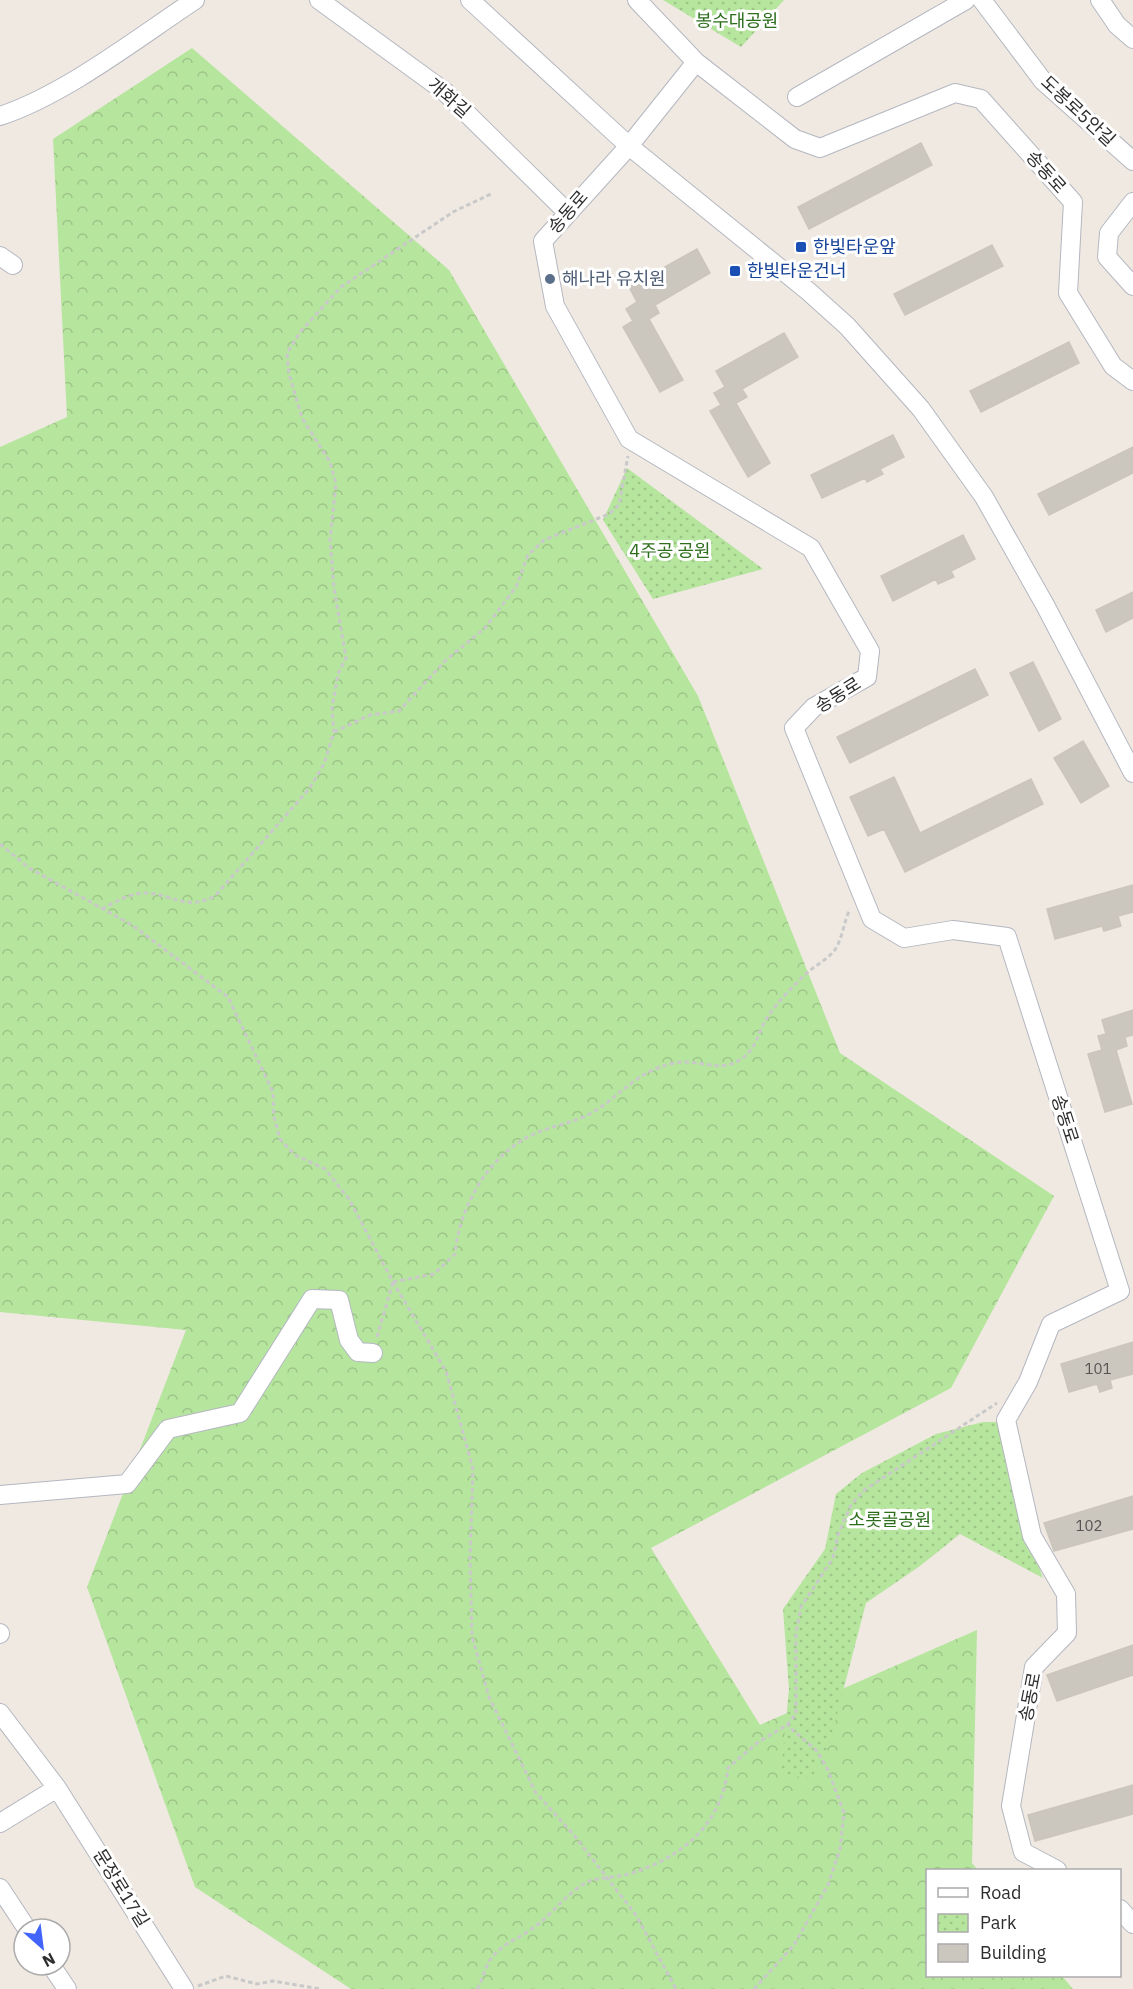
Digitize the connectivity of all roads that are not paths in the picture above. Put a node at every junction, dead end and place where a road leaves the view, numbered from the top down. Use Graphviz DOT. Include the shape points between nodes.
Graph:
graph roads {
  1 [pos="195,0"];
  2 [pos="318,0"];
  3 [pos="470,0"];
  4 [pos="637,0"];
  5 [pos="966,0"];
  6 [pos="982,0"];
  7 [pos="1100,0"];
  8 [pos="1133,39"];
  9 [pos="696,62"];
  10 [pos="797,97"];
  11 [pos="0,116"];
  12 [pos="629,146"];
  13 [pos="1133,161"];
  14 [pos="1133,202"];
  15 [pos="567,212"];
  16 [pos="1133,286"];
  17 [pos="1133,381"];
  18 [pos="1133,773"];
  19 [pos="1127,1289"];
  20 [pos="373,1353"];
  21 [pos="0,1495"];
  22 [pos="0,1713"];
  23 [pos="57,1788"];
  24 [pos="0,1823"];
  25 [pos="1056,1869"];
  26 [pos="0,1888"];
  27 [pos="1121,1911"];
  28 [pos="19,1917"];
  29 [pos="1133,1924"];
  30 [pos="184,1989"];
  1 -- 11 [label="street" via="80,75"];
  2 -- 15 [label="street, 개화길" via="444,91"];
  3 -- 12 [label="street"];
  4 -- 9 [label="street, 송동로"];
  5 -- 10 [label="street"];
  6 -- 13 [label="street, 도봉로5안길" via="1043,81"];
  7 -- 8 [label="street"];
  9 -- 12 [label="street, 송동로"];
  9 -- 17 [label="street, 송동로" via="795,139 820,148 955,93 981,99 1073,202 1068,293 1113,366"];
  12 -- 15 [label="street, 송동로"];
  12 -- 18 [label="street" via="847,326 921,409 984,496"];
  14 -- 16 [label="street" via="1109,233 1107,257"];
  15 -- 19 [label="street, 송동로" via="543,241 555,306 629,439 811,548 870,651 867,677 814,708 794,728 872,919 904,938 953,930 1007,937"];
  19 -- 25 [label="street, 송동로" via="1051,1324 1006,1420 1032,1536 1066,1594 1067,1633 1034,1667 1011,1806 1023,1852"];
  20 -- 21 [label="street" via="358,1352 349,1340 339,1300 312,1299 240,1413 168,1429 127,1484"];
  22 -- 23 [label="street, 문장로17길"];
  23 -- 24 [label="street"];
  23 -- 30 [label="street, 문장로17길"];
  26 -- 28 [label="street"];
  27 -- 29 [label="street"];
}
